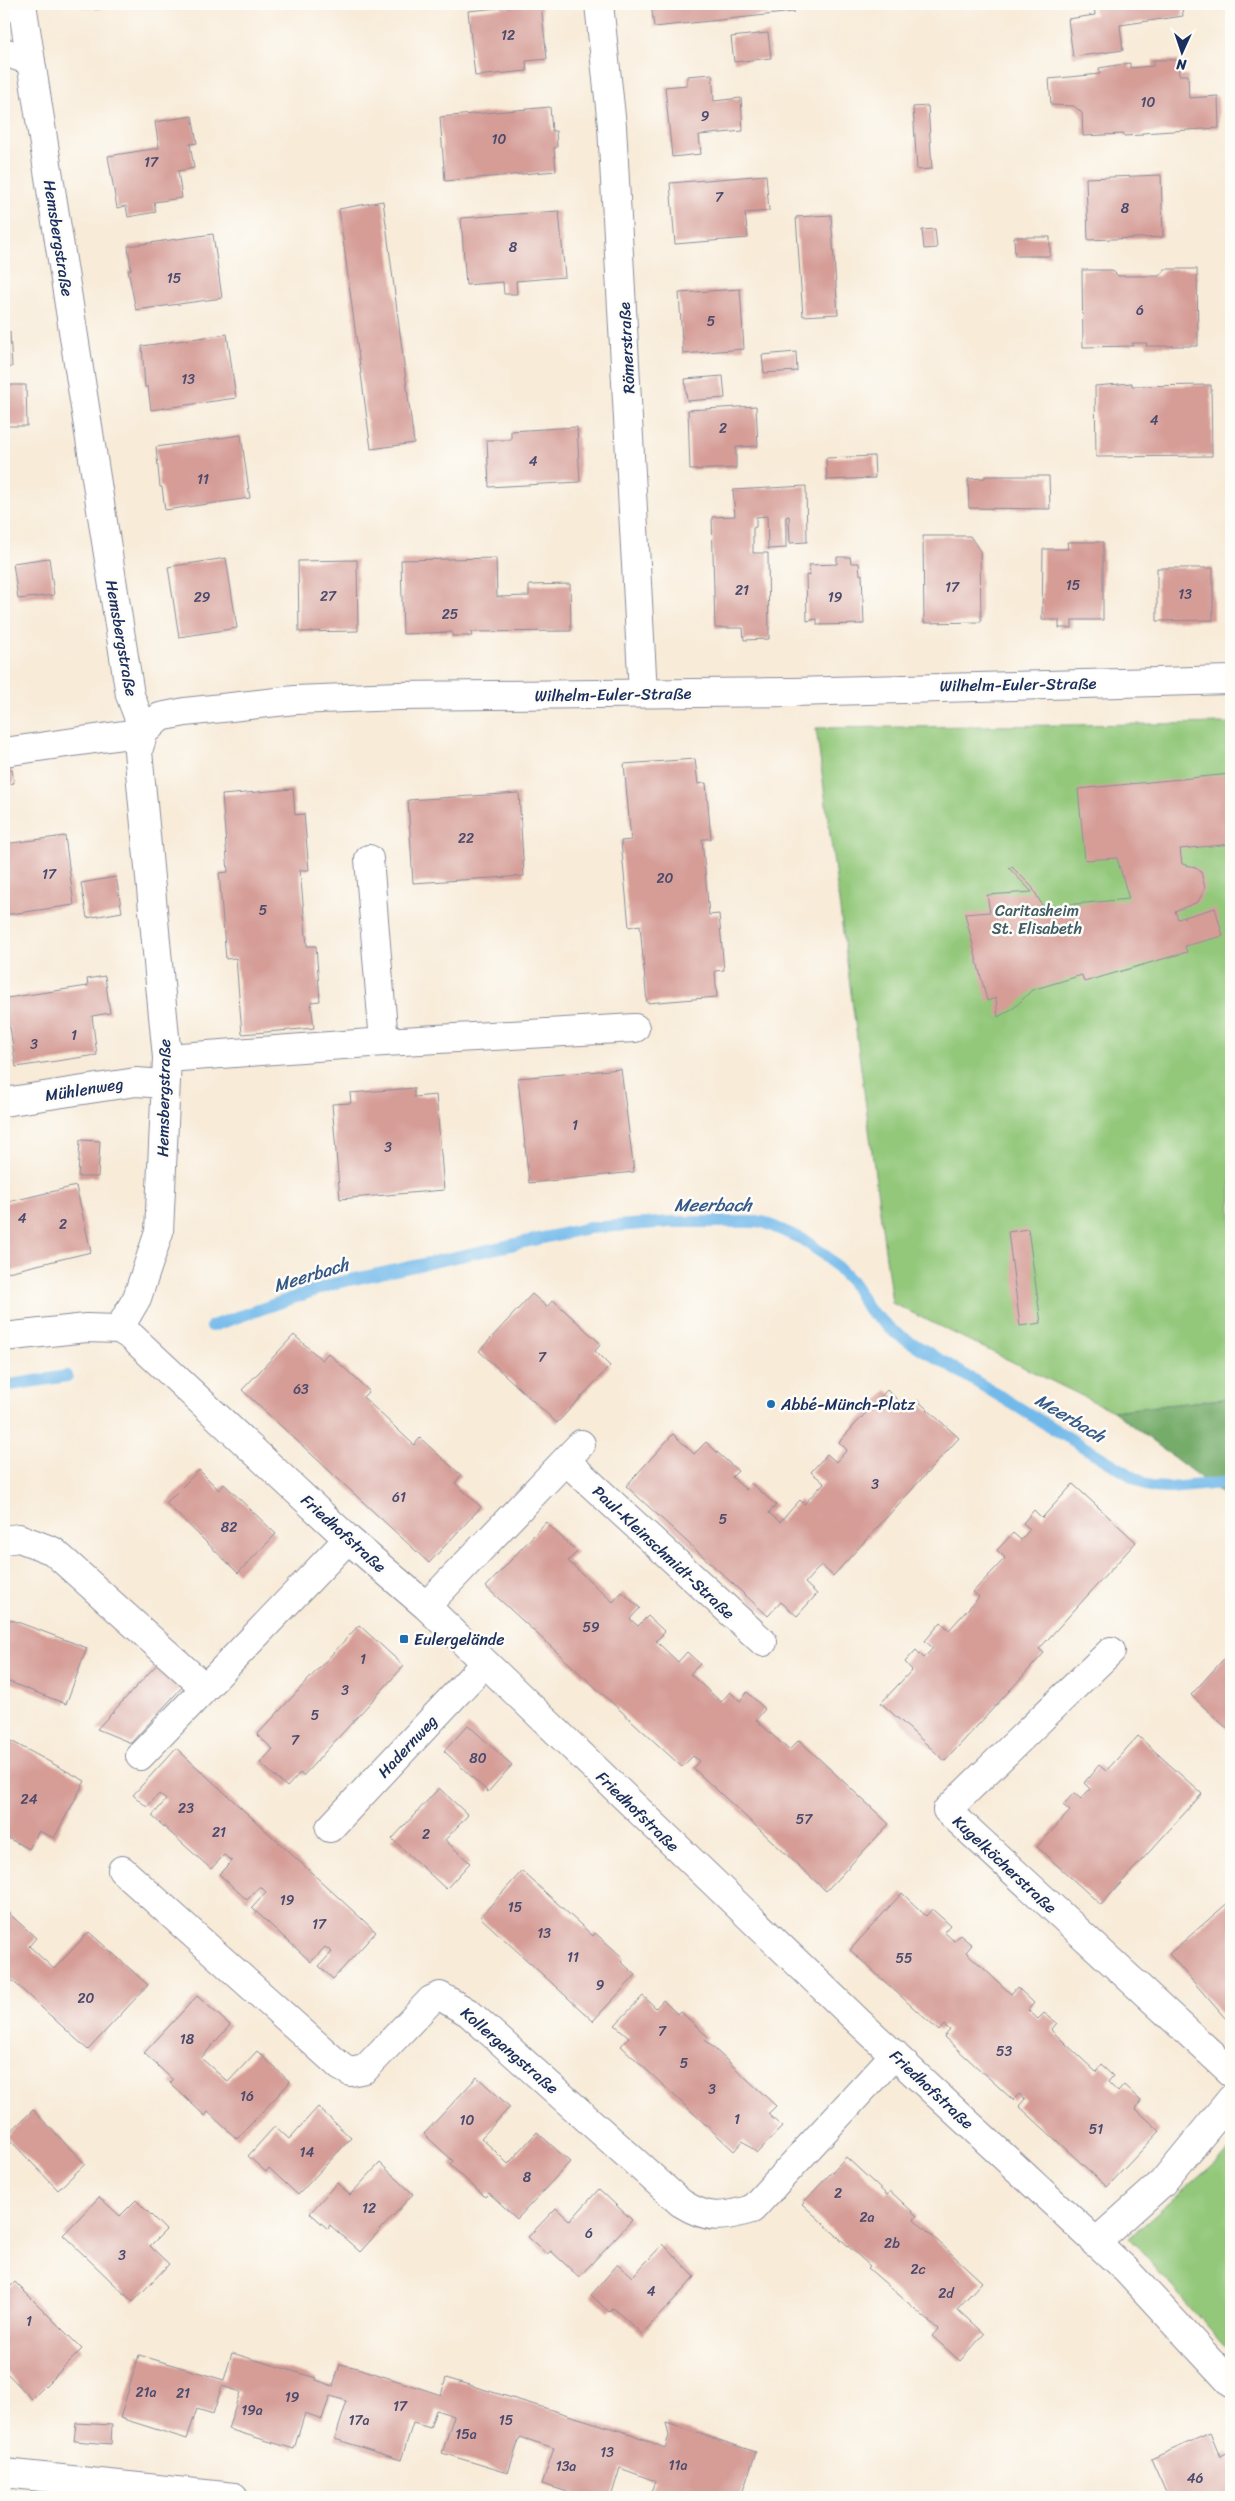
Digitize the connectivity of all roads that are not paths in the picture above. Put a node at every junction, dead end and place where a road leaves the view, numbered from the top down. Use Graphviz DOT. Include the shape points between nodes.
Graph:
graph roads {
  1 [pos="22,4"];
  2 [pos="599,4"];
  3 [pos="4,52"];
  4 [pos="31,61"];
  5 [pos="1231,680"];
  6 [pos="644,693"];
  7 [pos="144,732"];
  8 [pos="4,752"];
  9 [pos="369,859"];
  10 [pos="635,1028"];
  11 [pos="384,1042"];
  12 [pos="166,1071"];
  13 [pos="4,1102"];
  14 [pos="119,1329"];
  15 [pos="4,1337"];
  16 [pos="348,1539"];
  17 [pos="4,1540"];
  18 [pos="426,1606"];
  19 [pos="763,1642"];
  20 [pos="1111,1651"];
  21 [pos="484,1664"];
  22 [pos="204,1687"];
  23 [pos="140,1756"];
  24 [pos="330,1828"];
  25 [pos="122,1870"];
  26 [pos="895,2054"];
  27 [pos="1231,2072"];
  28 [pos="1231,2099"];
  29 [pos="1095,2243"];
  30 [pos="1231,2383"];
  31 [pos="4,2473"];
  32 [pos="234,2497"];
  1 -- 4 [label="street, Hemsbergstraße"];
  2 -- 6 [label="street, Römerstraße" via="612,126"];
  3 -- 4 [label="street"];
  4 -- 7 [label="street, Hemsbergstraße" via="130,695"];
  5 -- 6 [label="street, Wilhelm-Euler-Straße"];
  6 -- 7 [label="street, Wilhelm-Euler-Straße" via="295,700 185,712 160,718"];
  7 -- 8 [label="street, Wilhelm-Euler-Straße"];
  7 -- 12 [label="street, Hemsbergstraße" via="138,751 139,771"];
  9 -- 11 [label="street"];
  10 -- 11 [label="street, Mühlenweg"];
  11 -- 12 [label="street, Mühlenweg"];
  12 -- 13 [label="street, Mühlenweg" via="136,1082"];
  12 -- 14 [label="street, Hemsbergstraße" via="159,1232 137,1298"];
  14 -- 15 [label="street" via="86,1328"];
  14 -- 16 [label="street, Friedhofstraße" via="153,1356"];
  16 -- 18 [label="street, Friedhofstraße"];
  16 -- 22 [label="street"];
  17 -- 22 [label="street" via="19,1538 54,1551"];
  18 -- 19 [label="street, Paul-Kleinschmidt-Straße" via="573,1452"];
  18 -- 21 [label="street, Friedhofstraße"];
  20 -- 27 [label="street, Kugelköcherstraße" via="948,1810"];
  21 -- 24 [label="street, Hadernweg"];
  21 -- 26 [label="street, Friedhofstraße"];
  22 -- 23 [label="street"];
  25 -- 26 [label="street, Kollergangstraße" via="341,2067 350,2072 365,2069 431,2000 440,1996 447,1998 470,2013 681,2203 697,2213 728,2216 752,2209"];
  26 -- 29 [label="street, Friedhofstraße"];
  28 -- 29 [label="street" via="1162,2183"];
  29 -- 30 [label="street, Friedhofstraße" via="1126,2270"];
  31 -- 32 [label="street"];
}
